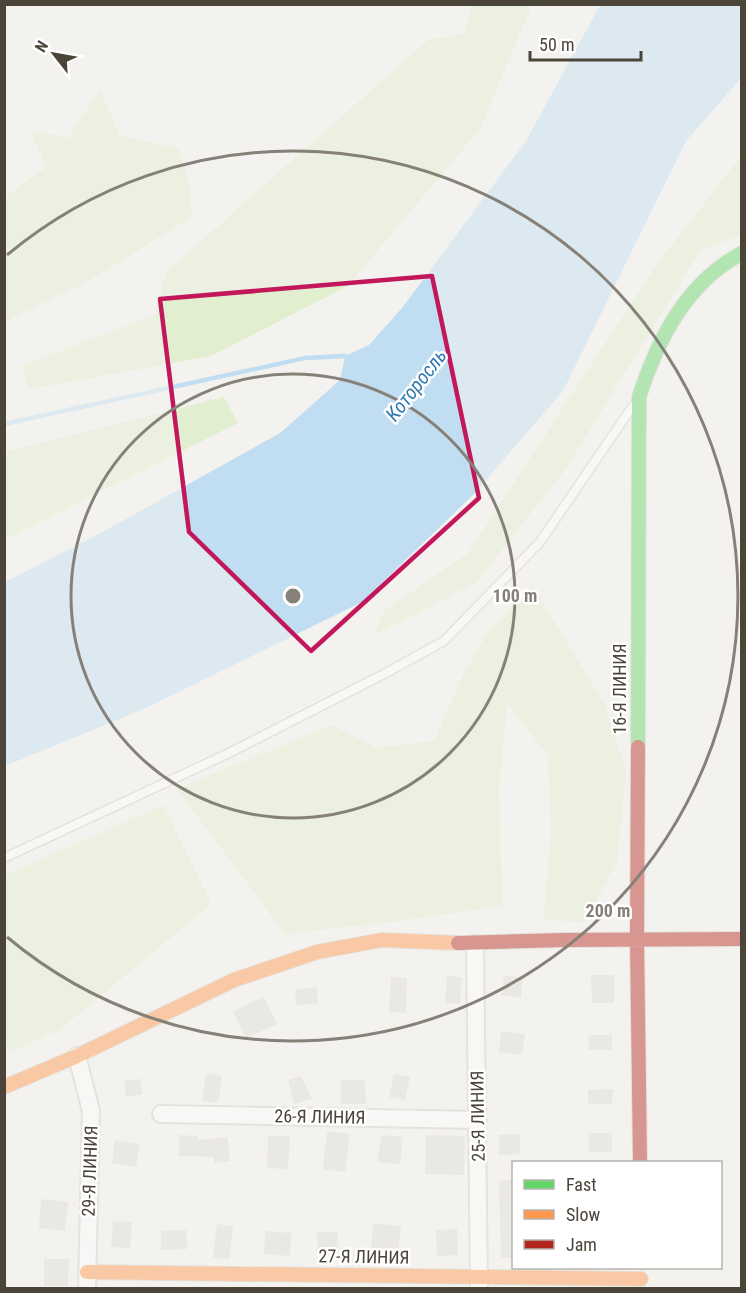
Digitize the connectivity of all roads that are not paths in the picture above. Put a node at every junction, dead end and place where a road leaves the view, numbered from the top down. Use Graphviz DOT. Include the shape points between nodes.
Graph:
graph roads {
  1 [pos="741,253"];
  2 [pos="639,397"];
  3 [pos="4,858"];
  4 [pos="637,939"];
  5 [pos="741,939"];
  6 [pos="475,944"];
  7 [pos="77,1056"];
  8 [pos="4,1087"];
  9 [pos="161,1114"];
  10 [pos="478,1120"];
  11 [pos="640,1161"];
  12 [pos="641,1278"];
  13 [pos="87,1280"];
  14 [pos="479,1283"];
  1 -- 2 [label="street, 16-Я ЛИНИЯ" via="708,274 688,298 647,368"];
  2 -- 3 [label="lane" via="540,542 444,641 229,753"];
  2 -- 4 [label="street, 16-Я ЛИНИЯ"];
  4 -- 5 [label="street"];
  4 -- 6 [label="street"];
  4 -- 11 [label="street, 16-Я ЛИНИЯ"];
  6 -- 7 [label="street" via="382,940 316,952 234,980"];
  6 -- 10 [label="street, 25-Я ЛИНИЯ"];
  7 -- 8 [label="street"];
  7 -- 13 [label="street, 29-Я ЛИНИЯ" via="91,1111"];
  9 -- 10 [label="street, 26-Я ЛИНИЯ"];
  10 -- 14 [label="street, 25-Я ЛИНИЯ"];
  12 -- 14 [label="street, 27-Я ЛИНИЯ"];
  13 -- 14 [label="street, 27-Я ЛИНИЯ" via="269,1272"];
}
